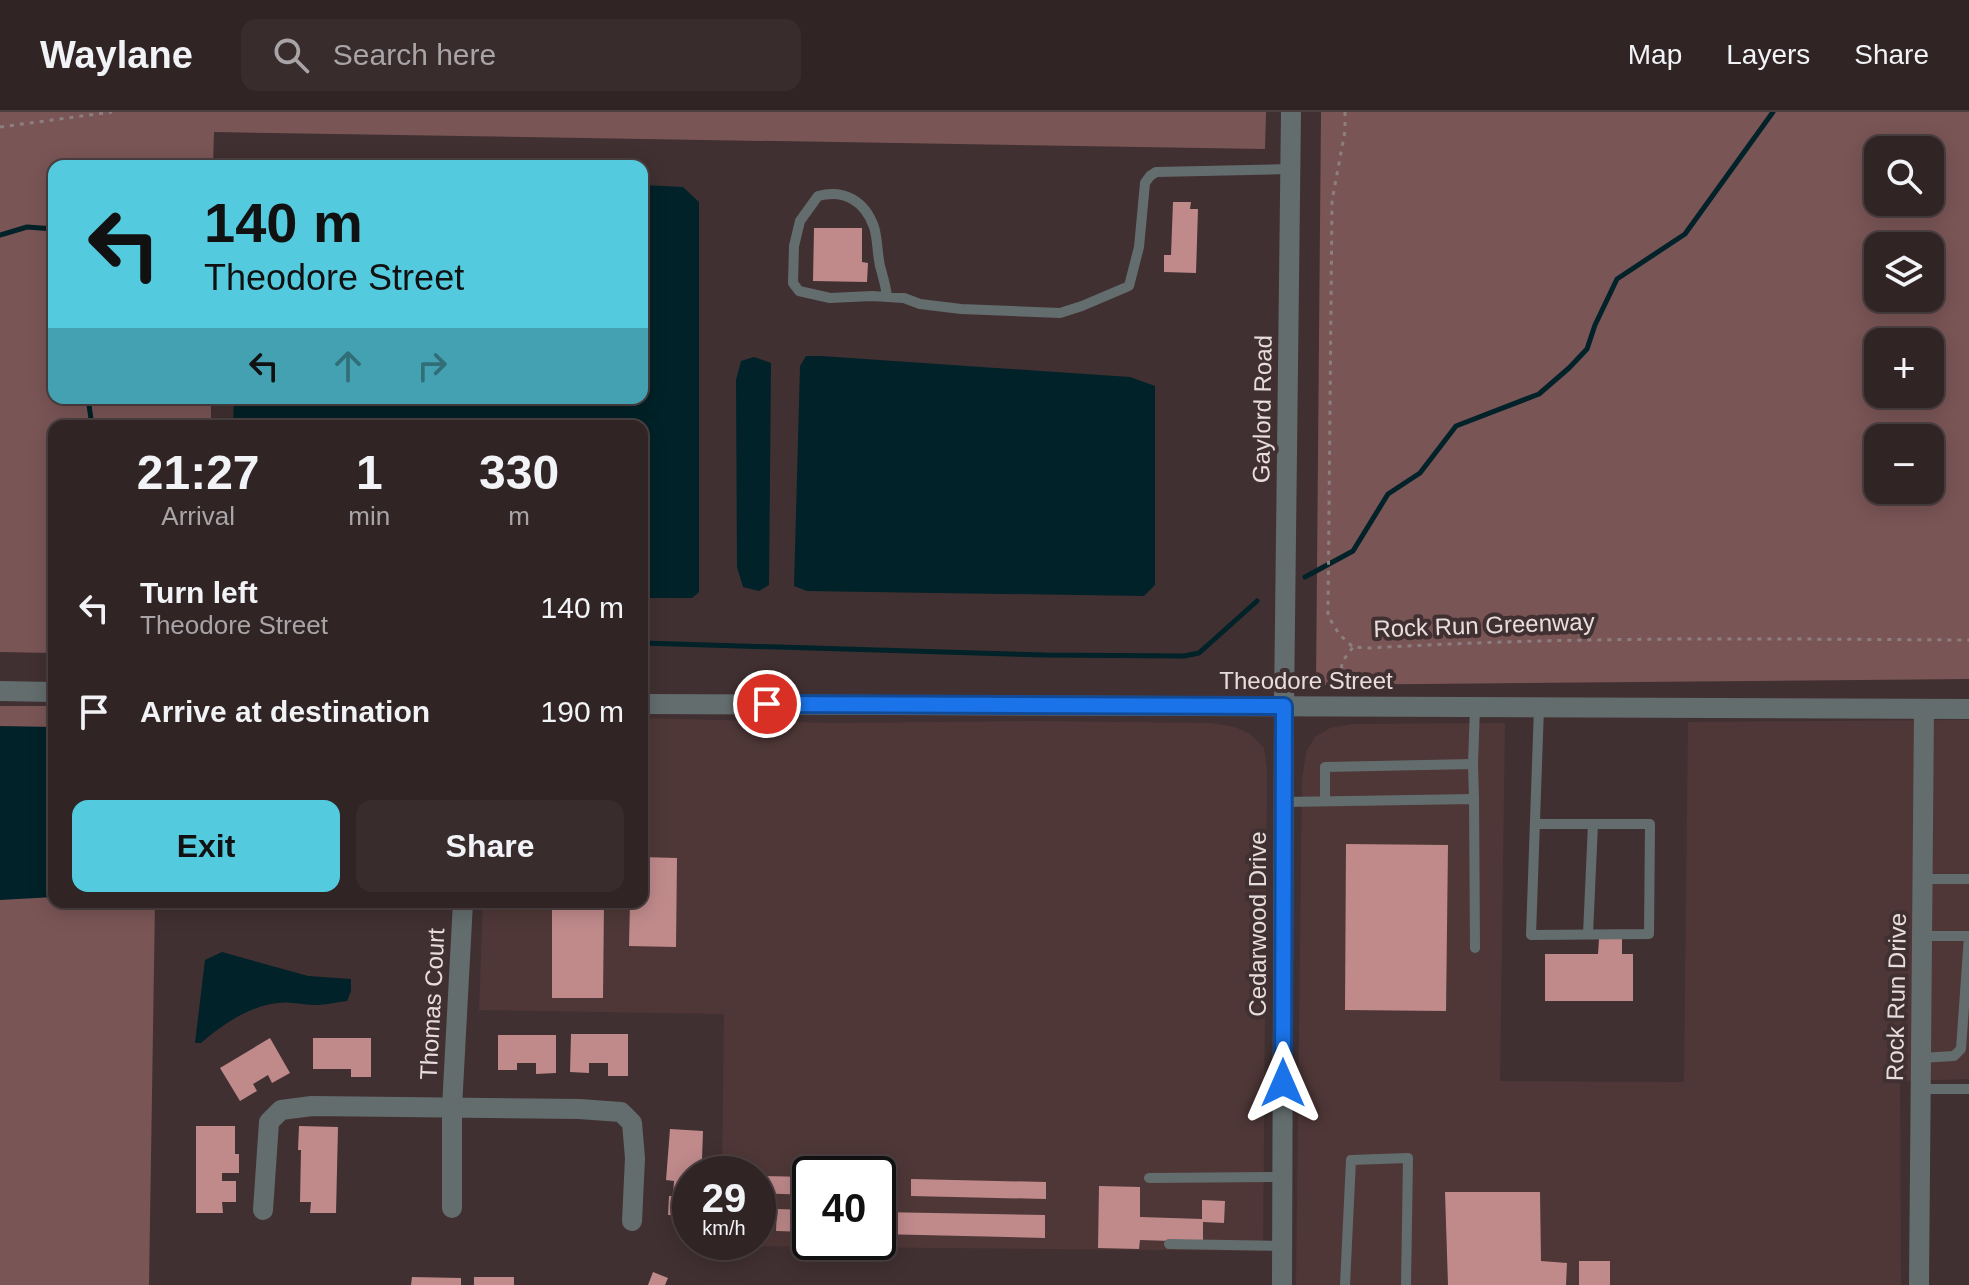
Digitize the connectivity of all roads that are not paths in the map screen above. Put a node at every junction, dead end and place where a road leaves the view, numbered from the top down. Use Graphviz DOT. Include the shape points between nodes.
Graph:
graph roads {
  1 [pos="1291,112"];
  2 [pos="1290,169"];
  3 [pos="887,297"];
  4 [pos="0,691"];
  5 [pos="48,692"];
  6 [pos="648,704"];
  7 [pos="1284,706"];
  8 [pos="1475,707"];
  9 [pos="1539,707"];
  10 [pos="1924,709"];
  11 [pos="1969,709"];
  12 [pos="1473,764"];
  13 [pos="1474,799"];
  14 [pos="1325,801"];
  15 [pos="1284,802"];
  16 [pos="1535,824"];
  17 [pos="1593,824"];
  18 [pos="1923,879"];
  19 [pos="1969,879"];
  20 [pos="463,908"];
  21 [pos="1588,934"];
  22 [pos="1922,936"];
  23 [pos="1969,936"];
  24 [pos="1475,948"];
  25 [pos="1921,1058"];
  26 [pos="1921,1089"];
  27 [pos="1969,1089"];
  28 [pos="452,1108"];
  29 [pos="1283,1177"];
  30 [pos="1149,1178"];
  31 [pos="452,1208"];
  32 [pos="263,1210"];
  33 [pos="632,1221"];
  34 [pos="1169,1244"];
  35 [pos="1282,1246"];
  36 [pos="1282,1285"];
  37 [pos="1345,1285"];
  38 [pos="1406,1285"];
  39 [pos="1919,1285"];
  1 -- 2 [label="street, Gaylord Road"];
  2 -- 3 [label="lane" via="1156,172 1145,183 1129,286 1060,313 1003,312"];
  2 -- 7 [label="street, Gaylord Road"];
  3 -- 3 [label="lane" via="830,298 799,291 793,283 800,221 818,196 846,196 865,210"];
  4 -- 5 [label="street"];
  6 -- 7 [label="street, Theodore Street"];
  7 -- 8 [label="street, Theodore Street"];
  7 -- 15 [label="street, Cedarwood Drive"];
  8 -- 9 [label="street, Theodore Street"];
  8 -- 12 [label="lane"];
  9 -- 10 [label="street, Theodore Street"];
  9 -- 16 [label="lane"];
  10 -- 11 [label="street, Theodore Street"];
  10 -- 18 [label="street, Rock Run Drive"];
  12 -- 13 [label="lane"];
  12 -- 14 [label="lane" via="1325,767"];
  13 -- 14 [label="lane"];
  13 -- 24 [label="lane"];
  14 -- 15 [label="lane"];
  15 -- 29 [label="street, Cedarwood Drive"];
  16 -- 17 [label="lane"];
  16 -- 21 [label="lane" via="1531,935"];
  17 -- 21 [label="lane"];
  17 -- 21 [label="lane" via="1650,824 1649,934"];
  18 -- 19 [label="lane"];
  18 -- 22 [label="street, Rock Run Drive"];
  20 -- 28 [label="street, Thomas Court"];
  22 -- 23 [label="lane"];
  22 -- 25 [label="street, Rock Run Drive"];
  23 -- 25 [label="lane" via="1961,1049 1954,1056"];
  25 -- 26 [label="street, Rock Run Drive"];
  26 -- 27 [label="lane"];
  26 -- 39 [label="street, Rock Run Drive"];
  28 -- 31 [label="street, Thomas Court"];
  28 -- 32 [label="street, Thomas Court" via="281,1110 269,1122"];
  28 -- 33 [label="street, Thomas Court" via="621,1112 632,1123"];
  29 -- 30 [label="lane"];
  29 -- 35 [label="street, Cedarwood Drive"];
  34 -- 35 [label="lane"];
  35 -- 36 [label="street, Cedarwood Drive"];
  37 -- 38 [label="lane" via="1351,1160 1408,1158"];
}
